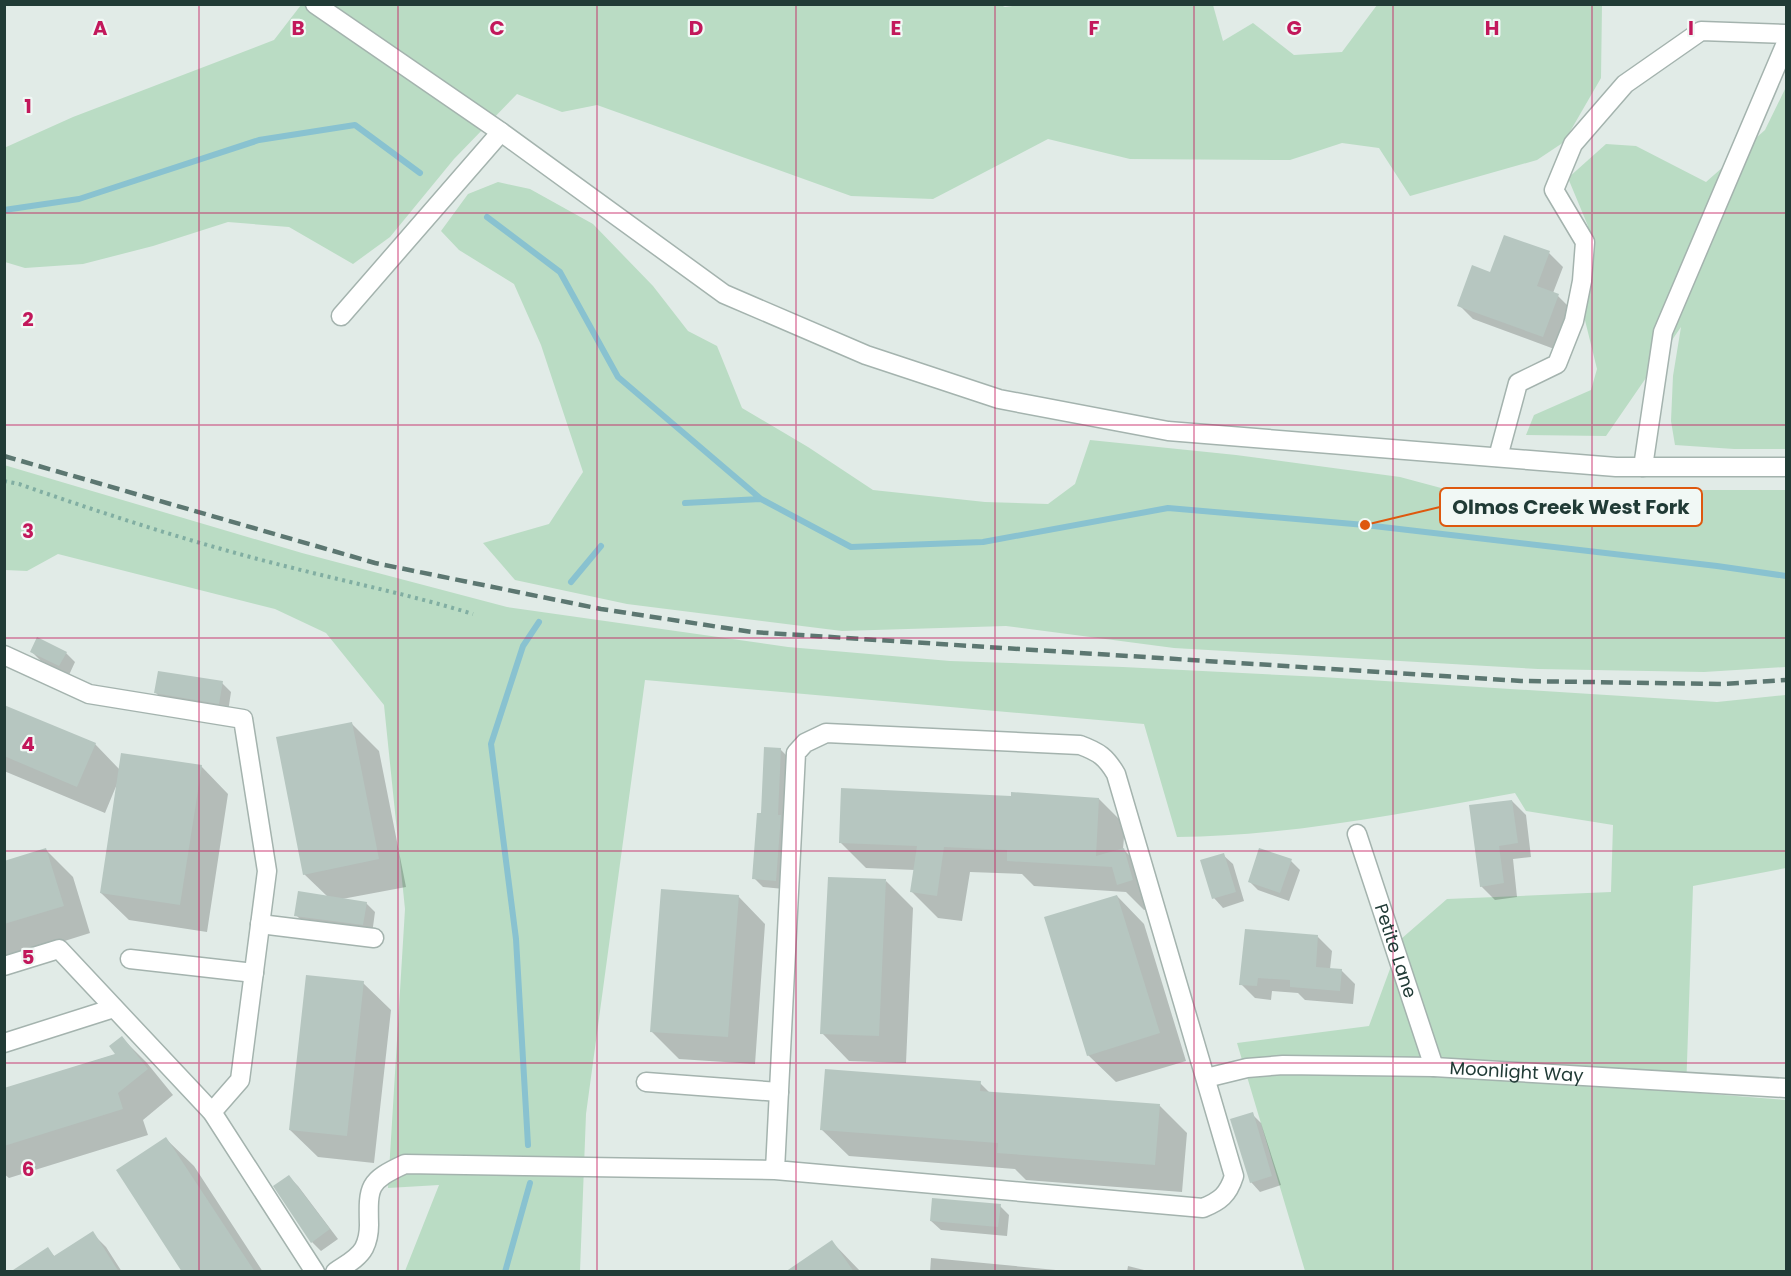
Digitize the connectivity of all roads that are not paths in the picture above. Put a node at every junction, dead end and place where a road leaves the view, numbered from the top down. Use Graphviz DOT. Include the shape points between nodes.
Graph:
graph roads {
  1 [pos="315,4"];
  2 [pos="1786,34"];
  3 [pos="1786,43"];
  4 [pos="501,132"];
  5 [pos="341,316"];
  6 [pos="1498,457"];
  7 [pos="1643,467"];
  8 [pos="1786,467"];
  9 [pos="4,655"];
  10 [pos="1357,834"];
  11 [pos="260,924"];
  12 [pos="374,938"];
  13 [pos="130,959"];
  14 [pos="4,966"];
  15 [pos="254,973"];
  16 [pos="114,1008"];
  17 [pos="4,1043"];
  18 [pos="1434,1067"];
  19 [pos="1206,1078"];
  20 [pos="646,1082"];
  21 [pos="1786,1088"];
  22 [pos="779,1092"];
  23 [pos="212,1112"];
  24 [pos="775,1170"];
  25 [pos="315,1272"];
  26 [pos="335,1272"];
  1 -- 4 [label="street"];
  2 -- 6 [label="street" via="1701,31 1625,84 1573,144 1554,190 1585,242 1574,321 1557,364 1518,383"];
  3 -- 7 [label="street" via="1663,332"];
  4 -- 5 [label="street"];
  4 -- 6 [label="street" via="724,294 866,355 987,395 1168,430"];
  6 -- 7 [label="street"];
  7 -- 8 [label="street"];
  9 -- 11 [label="street" via="89,694 243,719 267,871"];
  10 -- 18 [label="street, Petite Lane"];
  11 -- 12 [label="street"];
  11 -- 15 [label="street"];
  13 -- 15 [label="street"];
  14 -- 16 [label="street" via="59,949"];
  15 -- 23 [label="street" via="240,1080"];
  16 -- 17 [label="street"];
  16 -- 23 [label="street"];
  18 -- 19 [label="street, Moonlight Way" via="1283,1065 1247,1068"];
  18 -- 21 [label="street, Moonlight Way"];
  19 -- 22 [label="street" via="1116,774 1107,759 1080,745 826,733 796,753"];
  19 -- 24 [label="street" via="1234,1176 1230,1189 1217,1202 1203,1208"];
  20 -- 22 [label="street"];
  22 -- 24 [label="street"];
  23 -- 25 [label="street"];
  24 -- 26 [label="street" via="405,1164 371,1186 369,1235 364,1248"];
}
